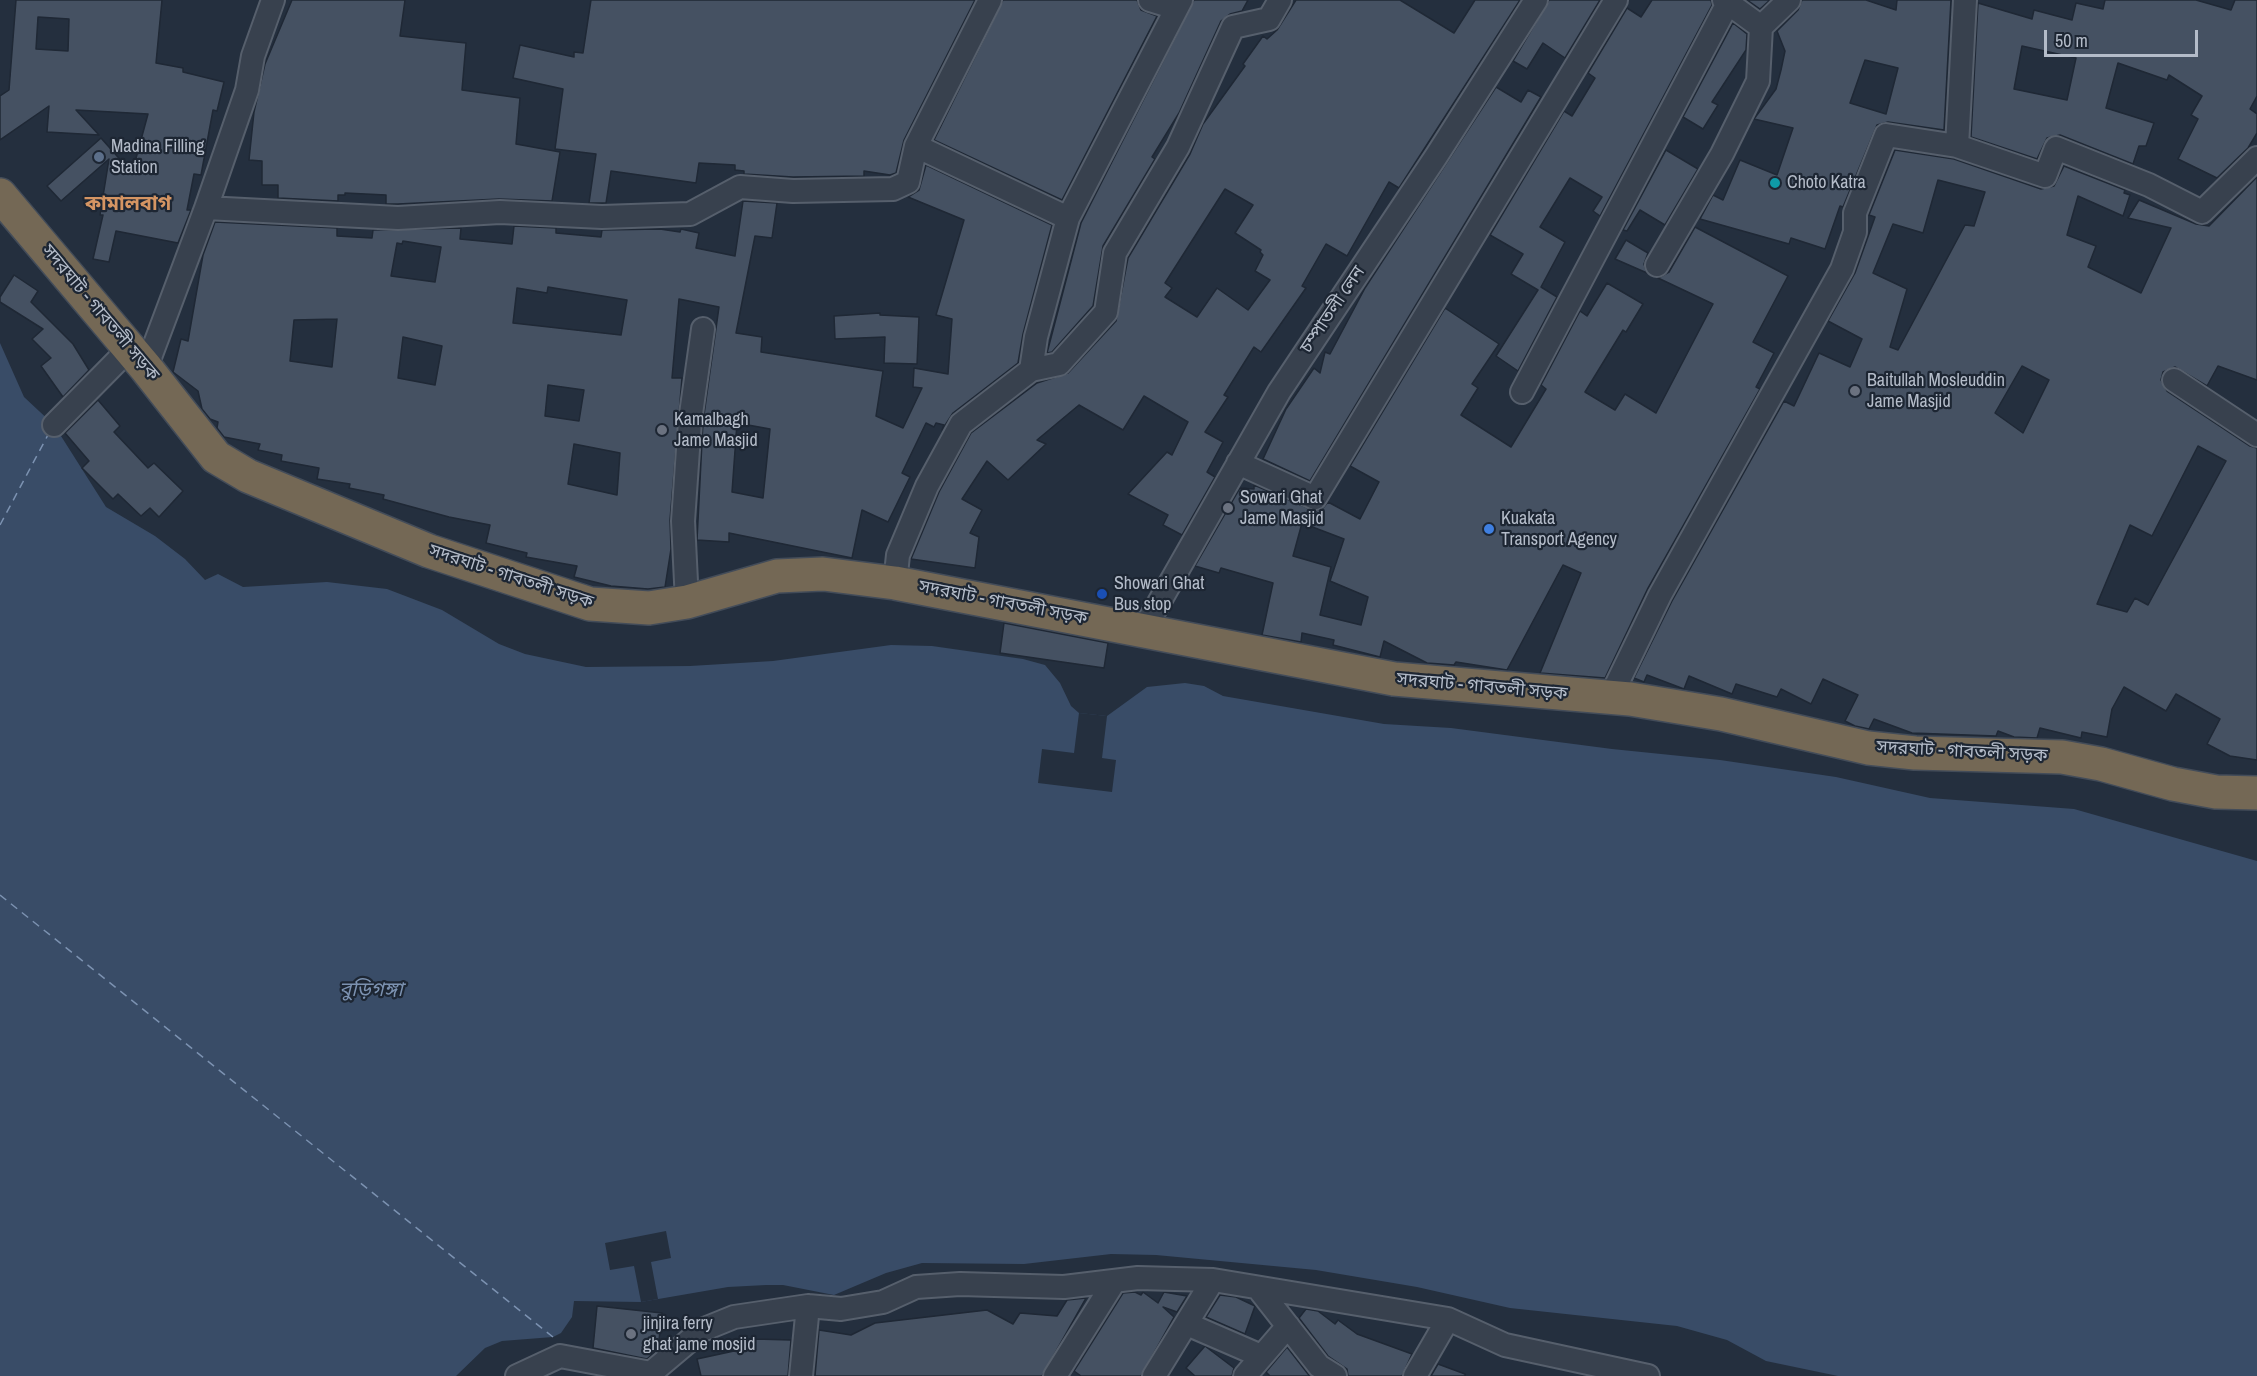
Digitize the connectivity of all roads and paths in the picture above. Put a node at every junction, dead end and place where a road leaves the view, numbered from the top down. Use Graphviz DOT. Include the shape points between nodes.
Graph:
graph roads {
  1 [pos="273,0"];
  2 [pos="990,0"];
  3 [pos="1150,0"];
  4 [pos="1280,0"];
  5 [pos="1536,0"];
  6 [pos="1616,0"];
  7 [pos="1789,0"];
  8 [pos="1965,0"];
  9 [pos="1726,2"];
  10 [pos="1178,4"];
  11 [pos="1761,27"];
  12 [pos="1957,146"];
  13 [pos="916,147"];
  14 [pos="2257,159"];
  15 [pos="0,195"];
  16 [pos="206,208"];
  17 [pos="1068,218"];
  18 [pos="1657,265"];
  19 [pos="703,329"];
  20 [pos="138,358"];
  21 [pos="1031,370"];
  22 [pos="2174,380"];
  23 [pos="1522,392"];
  24 [pos="54,425"];
  25 [pos="2257,435"];
  26 [pos="1238,462"];
  27 [pos="895,583"];
  28 [pos="687,602"];
  29 [pos="1144,629"];
  30 [pos="1610,698"];
  31 [pos="2257,793"];
  32 [pos="1213,1280"];
  33 [pos="1114,1282"];
  34 [pos="1258,1288"];
  35 [pos="808,1306"];
  36 [pos="1448,1318"];
  37 [pos="1187,1324"];
  38 [pos="1288,1326"];
  39 [pos="1261,1356"];
  40 [pos="651,1375"];
  41 [pos="517,1376"];
  42 [pos="801,1376"];
  43 [pos="1055,1376"];
  44 [pos="1154,1376"];
  45 [pos="1245,1376"];
  46 [pos="1335,1376"];
  47 [pos="1415,1376"];
  48 [pos="1648,1376"];
  1 -- 16 [label="street"];
  2 -- 13 [label="street"];
  3 -- 10 [label="street"];
  4 -- 21 [label="street" via="1269,19 1233,27 1178,147 1115,253 1106,312 1059,364"];
  5 -- 26 [label="street, চম্পাতলী লেন" via="1279,392"];
  6 -- 26 [label="street" via="1315,498"];
  7 -- 11 [label="street"];
  8 -- 12 [label="street"];
  9 -- 11 [label="street"];
  9 -- 23 [label="street"];
  10 -- 17 [label="street"];
  11 -- 18 [label="street" via="1758,81 1722,154"];
  12 -- 14 [label="street" via="2044,176 2056,148 2149,185 2202,212"];
  12 -- 30 [label="street" via="1886,135 1855,213 1855,232 1842,268 1660,595"];
  13 -- 16 [label="street" via="908,182 893,189 793,191 740,187 690,214 602,217 500,212 398,218"];
  13 -- 17 [label="street"];
  15 -- 20 [label="highway, সদরঘাট - গাবতলী সড়ক"];
  16 -- 20 [label="street"];
  17 -- 21 [label="street"];
  19 -- 28 [label="street" via="690,421 683,521"];
  20 -- 24 [label="street"];
  20 -- 28 [label="highway, সদরঘাট - গাবতলী সড়ক" via="216,457 248,476 429,551 590,604 649,608"];
  21 -- 27 [label="street" via="961,424 923,496 898,555"];
  22 -- 25 [label="street"];
  26 -- 29 [label="street, চম্পাতলী লেন"];
  27 -- 28 [label="highway, সদরঘাট - গাবতলী সড়ক" via="824,574 777,576"];
  27 -- 29 [label="highway, সদরঘাট - গাবতলী সড়ক"];
  29 -- 30 [label="highway, সদরঘাট - গাবতলী সড়ক" via="1394,679"];
  30 -- 31 [label="highway, সদরঘাট - গাবতলী সড়ক" via="1721,714 1868,748 2062,757 2172,784 2216,792"];
  32 -- 33 [label="street" via="1138,1278"];
  32 -- 34 [label="street"];
  32 -- 37 [label="street"];
  33 -- 35 [label="street" via="1064,1287 916,1287 883,1302 841,1309"];
  33 -- 43 [label="street"];
  34 -- 36 [label="street"];
  34 -- 38 [label="street"];
  35 -- 40 [label="street" via="734,1317 702,1330"];
  35 -- 42 [label="street"];
  36 -- 47 [label="street"];
  36 -- 48 [label="street" via="1505,1345"];
  37 -- 39 [label="street"];
  37 -- 44 [label="street"];
  38 -- 39 [label="street"];
  38 -- 46 [label="street" via="1319,1366"];
  39 -- 45 [label="street"];
  40 -- 41 [label="street" via="557,1347"];
}
